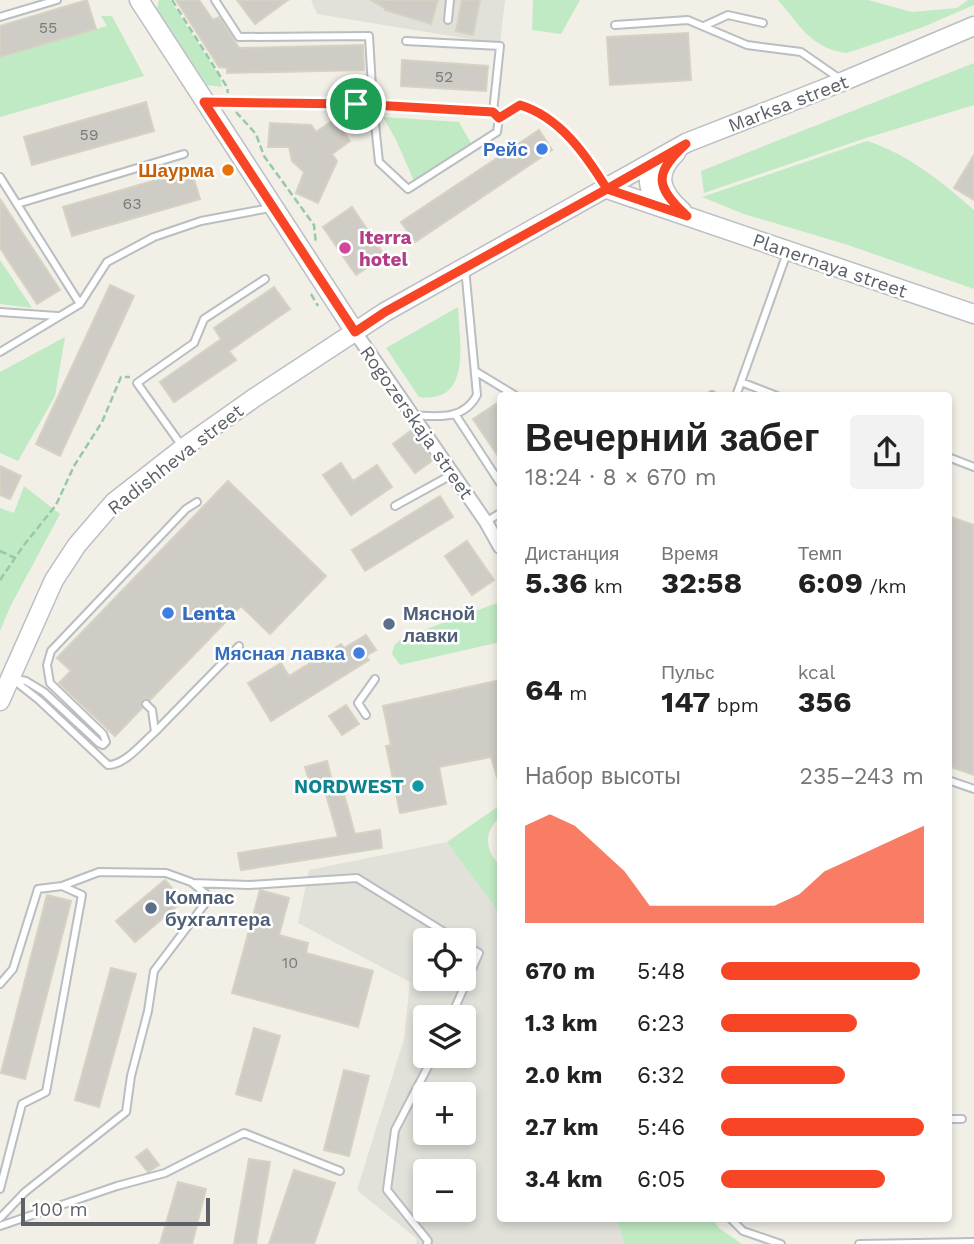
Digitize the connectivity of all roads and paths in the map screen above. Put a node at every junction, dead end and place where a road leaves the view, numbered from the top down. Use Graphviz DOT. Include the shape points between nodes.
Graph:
graph roads {
  1 [pos="57,0"];
  2 [pos="139,0"];
  3 [pos="173,0"];
  4 [pos="215,0"];
  5 [pos="450,0"];
  6 [pos="0,17"];
  7 [pos="448,20"];
  8 [pos="763,23"];
  9 [pos="615,25"];
  10 [pos="704,26"];
  11 [pos="974,26"];
  12 [pos="406,41"];
  13 [pos="844,82"];
  14 [pos="230,101"];
  15 [pos="204,102"];
  16 [pos="373,105"];
  17 [pos="493,112"];
  18 [pos="499,118"];
  19 [pos="686,144"];
  20 [pos="184,154"];
  21 [pos="656,161"];
  22 [pos="0,177"];
  23 [pos="607,189"];
  24 [pos="17,204"];
  25 [pos="272,208"];
  26 [pos="679,213"];
  27 [pos="317,247"];
  28 [pos="788,251"];
  29 [pos="465,267"];
  30 [pos="265,279"];
  31 [pos="80,303"];
  32 [pos="0,312"];
  33 [pos="974,314"];
  34 [pos="59,316"];
  35 [pos="355,332"];
  36 [pos="0,352"];
  37 [pos="475,371"];
  38 [pos="143,379"];
  39 [pos="741,382"];
  40 [pos="509,392"];
  41 [pos="737,392"];
  42 [pos="767,392"];
  43 [pos="456,414"];
  44 [pos="412,415"];
  45 [pos="183,448"];
  46 [pos="952,459"];
  47 [pos="974,467"];
  48 [pos="453,474"];
  49 [pos="497,478"];
  50 [pos="197,502"];
  51 [pos="396,506"];
  52 [pos="497,515"];
  53 [pos="486,522"];
  54 [pos="497,542"];
  55 [pos="0,551"];
  56 [pos="15,558"];
  57 [pos="0,580"];
  58 [pos="239,646"];
  59 [pos="375,680"];
  60 [pos="18,681"];
  61 [pos="0,701"];
  62 [pos="146,704"];
  63 [pos="366,715"];
  64 [pos="155,732"];
  65 [pos="952,781"];
  66 [pos="974,789"];
  67 [pos="191,883"];
  68 [pos="62,886"];
  69 [pos="438,928"];
  70 [pos="0,985"];
  71 [pos="428,1068"];
  72 [pos="952,1119"];
  73 [pos="962,1119"];
  74 [pos="340,1171"];
  75 [pos="0,1189"];
  76 [pos="0,1218"];
  77 [pos="734,1222"];
  78 [pos="0,1226"];
  79 [pos="974,1242"];
  80 [pos="427,1244"];
  81 [pos="780,1244"];
  82 [pos="859,1244"];
  1 -- 6 [label="lane"];
  2 -- 15 [label="main road"];
  3 -- 14 [label="path" via="227,86"];
  4 -- 16 [label="lane" via="239,37 369,36"];
  5 -- 7 [label="lane"];
  8 -- 10 [label="lane" via="728,15"];
  9 -- 10 [label="lane" via="688,20"];
  10 -- 13 [label="lane" via="747,45 801,52"];
  11 -- 13 [label="main road, Marksa street"];
  12 -- 17 [label="lane" via="499,46"];
  13 -- 19 [label="main road, Marksa street"];
  14 -- 15 [label="lane"];
  14 -- 16 [label="lane"];
  14 -- 27 [label="path" via="314,225"];
  15 -- 25 [label="main road"];
  16 -- 17 [label="lane"];
  16 -- 18 [label="lane" via="379,162 408,189 497,132"];
  17 -- 18 [label="lane"];
  18 -- 23 [label="lane" via="520,105 531,108 579,146"];
  19 -- 21 [label="main road, Marksa street"];
  19 -- 26 [label="main road" via="665,165 662,175 667,195"];
  20 -- 24 [label="lane"];
  21 -- 23 [label="main road, Marksa street"];
  21 -- 26 [label="main road" via="649,170 649,184 657,201"];
  22 -- 24 [label="lane"];
  23 -- 26 [label="main road, Planernaya street"];
  23 -- 29 [label="main road, Marksa street"];
  24 -- 31 [label="lane"];
  25 -- 31 [label="lane" via="201,221 154,237 107,262"];
  25 -- 35 [label="main road"];
  26 -- 28 [label="main road, Planernaya street"];
  28 -- 33 [label="main road, Planernaya street"];
  28 -- 39 [label="lane"];
  29 -- 35 [label="main road, Radishheva street"];
  29 -- 37 [label="lane"];
  30 -- 38 [label="lane" via="204,319 194,343"];
  31 -- 34 [label="lane"];
  32 -- 34 [label="lane"];
  34 -- 36 [label="lane"];
  35 -- 44 [label="street, Rogozerskaja street"];
  35 -- 45 [label="main road, Radishheva street"];
  37 -- 40 [label="lane"];
  37 -- 43 [label="lane" via="477,395 466,410"];
  38 -- 45 [label="lane" via="137,383"];
  38 -- 56 [label="path" via="121,377 56,505"];
  39 -- 41 [label="lane"];
  39 -- 42 [label="lane"];
  43 -- 44 [label="lane"];
  43 -- 49 [label="lane"];
  44 -- 48 [label="street, Rogozerskaja street"];
  45 -- 60 [label="main road, Radishheva street" via="114,502 76,545 54,580"];
  46 -- 47 [label="lane"];
  48 -- 51 [label="lane"];
  48 -- 53 [label="street, Rogozerskaja street"];
  50 -- 60 [label="lane" via="51,651 47,665 50,683 106,742 99,743 44,692"];
  52 -- 53 [label="lane"];
  53 -- 54 [label="street, Rogozerskaja street"];
  55 -- 56 [label="path"];
  56 -- 57 [label="path"];
  58 -- 64 [label="lane"];
  59 -- 63 [label="lane" via="358,703"];
  60 -- 61 [label="main road, Radishheva street"];
  60 -- 64 [label="lane" via="108,765 122,761"];
  62 -- 64 [label="lane" via="152,710"];
  65 -- 66 [label="lane"];
  67 -- 68 [label="lane" via="166,873 99,872"];
  67 -- 69 [label="lane" via="248,885 357,878"];
  67 -- 76 [label="lane" via="209,897 154,971 126,1112 25,1192"];
  68 -- 70 [label="lane" via="38,889 13,969"];
  68 -- 75 [label="lane" via="82,895 46,1092 22,1104"];
  71 -- 80 [label="lane" via="395,1130 387,1190"];
  72 -- 73 [label="lane"];
  74 -- 78 [label="lane" via="244,1133 165,1173"];
  77 -- 81 [label="lane" via="743,1231"];
  79 -- 82 [label="lane"];
}
